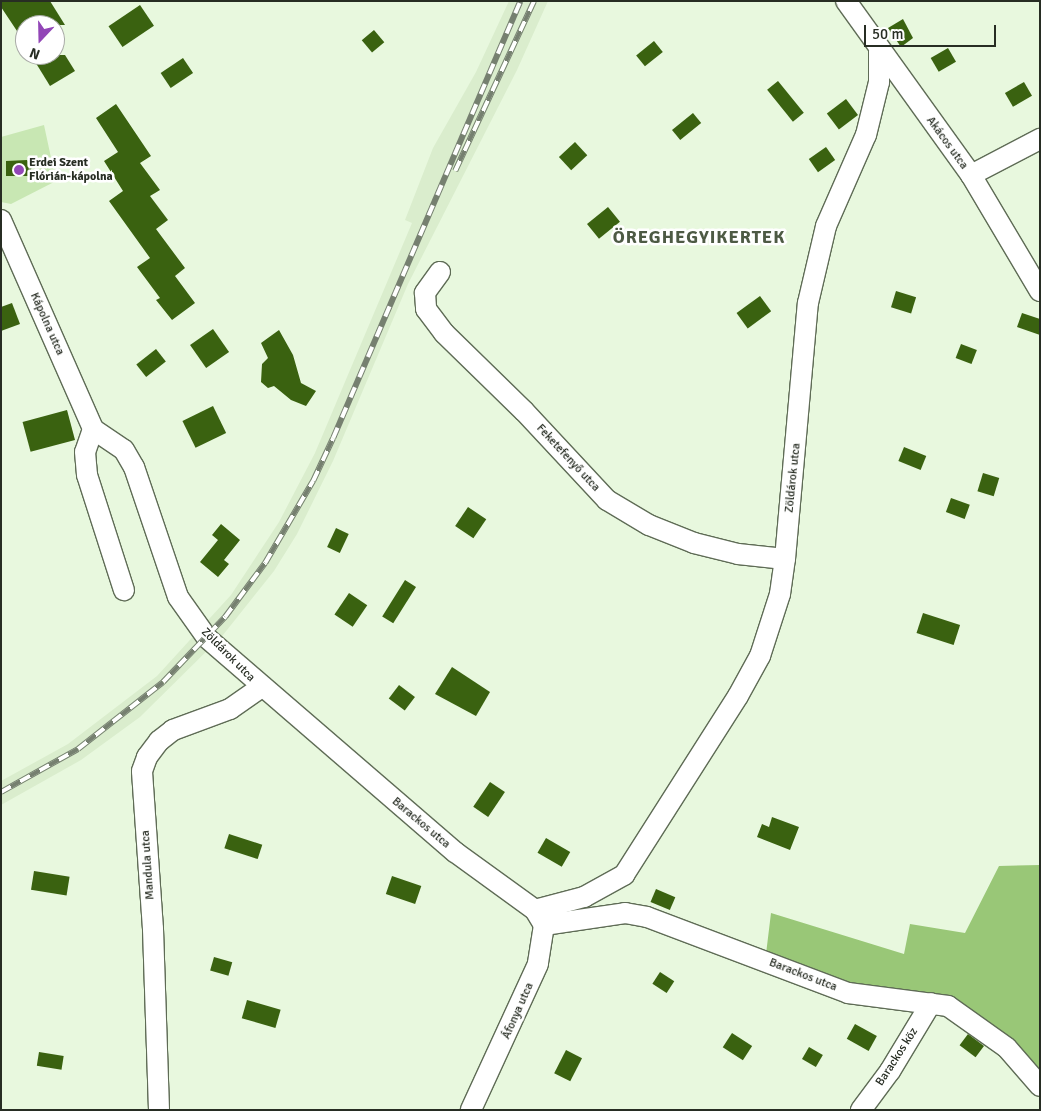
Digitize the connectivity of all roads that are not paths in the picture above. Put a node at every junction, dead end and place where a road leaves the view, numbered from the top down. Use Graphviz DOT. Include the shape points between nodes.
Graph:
graph roads {
  1 [pos="846,1"];
  2 [pos="879,51"];
  3 [pos="1040,139"];
  4 [pos="971,175"];
  5 [pos="1,220"];
  6 [pos="440,272"];
  7 [pos="1040,291"];
  8 [pos="93,429"];
  9 [pos="785,559"];
  10 [pos="124,590"];
  11 [pos="261,687"];
  12 [pos="539,918"];
  13 [pos="931,1003"];
  14 [pos="1040,1086"];
  15 [pos="159,1110"];
  16 [pos="471,1110"];
  17 [pos="861,1110"];
  1 -- 2 [label="street, Akácos utca"];
  2 -- 4 [label="street, Akácos utca"];
  2 -- 9 [label="street, Zöldárok utca" via="879,82 866,135 826,226 808,303"];
  3 -- 4 [label="street"];
  4 -- 7 [label="street, Akácos utca"];
  5 -- 8 [label="street, Kápolna utca"];
  6 -- 9 [label="street, Feketefenyő utca" via="425,293 426,310 444,333 524,411 607,500 648,525 694,544 738,554"];
  8 -- 10 [label="street" via="85,452 87,475"];
  8 -- 11 [label="street, Zöldárok utca" via="124,450 134,467 178,597 207,638"];
  9 -- 12 [label="street, Zöldárok utca" via="780,594 760,656 748,680 624,875"];
  11 -- 12 [label="street, Barackos utca" via="455,852"];
  11 -- 15 [label="street, Mandula utca" via="230,709 173,730 153,749 142,771 153,929"];
  12 -- 13 [label="street, Barackos utca" via="625,913 647,917 848,993"];
  12 -- 16 [label="street, Áfonya utca" via="538,964"];
  13 -- 14 [label="street, Barackos utca" via="948,1006 990,1034 1007,1048"];
  13 -- 17 [label="street, Barackos köz" via="890,1071"];
}
